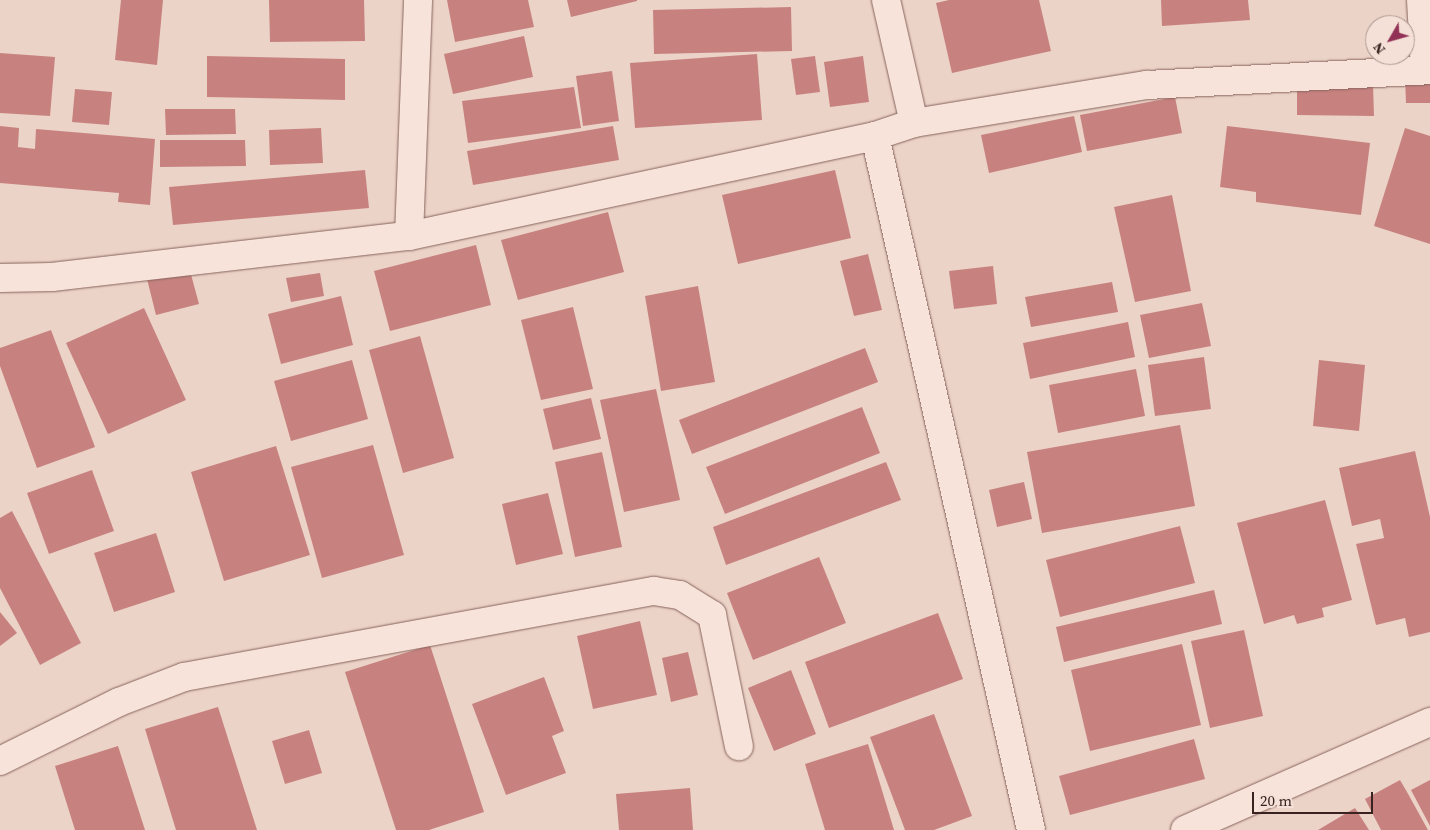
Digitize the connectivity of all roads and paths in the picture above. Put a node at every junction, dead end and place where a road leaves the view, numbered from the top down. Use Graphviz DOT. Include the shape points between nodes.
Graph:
graph roads {
  1 [pos="418,0"];
  2 [pos="886,0"];
  3 [pos="1421,0"];
  4 [pos="1428,70"];
  5 [pos="914,123"];
  6 [pos="875,136"];
  7 [pos="409,236"];
  8 [pos="0,278"];
  9 [pos="1430,722"];
  10 [pos="739,746"];
  11 [pos="0,761"];
  12 [pos="1031,830"];
  13 [pos="1185,830"];
  1 -- 7 [label="street"];
  2 -- 5 [label="street"];
  3 -- 4 [label="street"];
  4 -- 5 [label="street" via="1146,85"];
  5 -- 6 [label="street"];
  6 -- 7 [label="street"];
  6 -- 12 [label="street"];
  7 -- 8 [label="street" via="52,277"];
  9 -- 13 [label="street"];
  10 -- 11 [label="street" via="712,616 680,595 654,591 184,677 119,702"];
}
